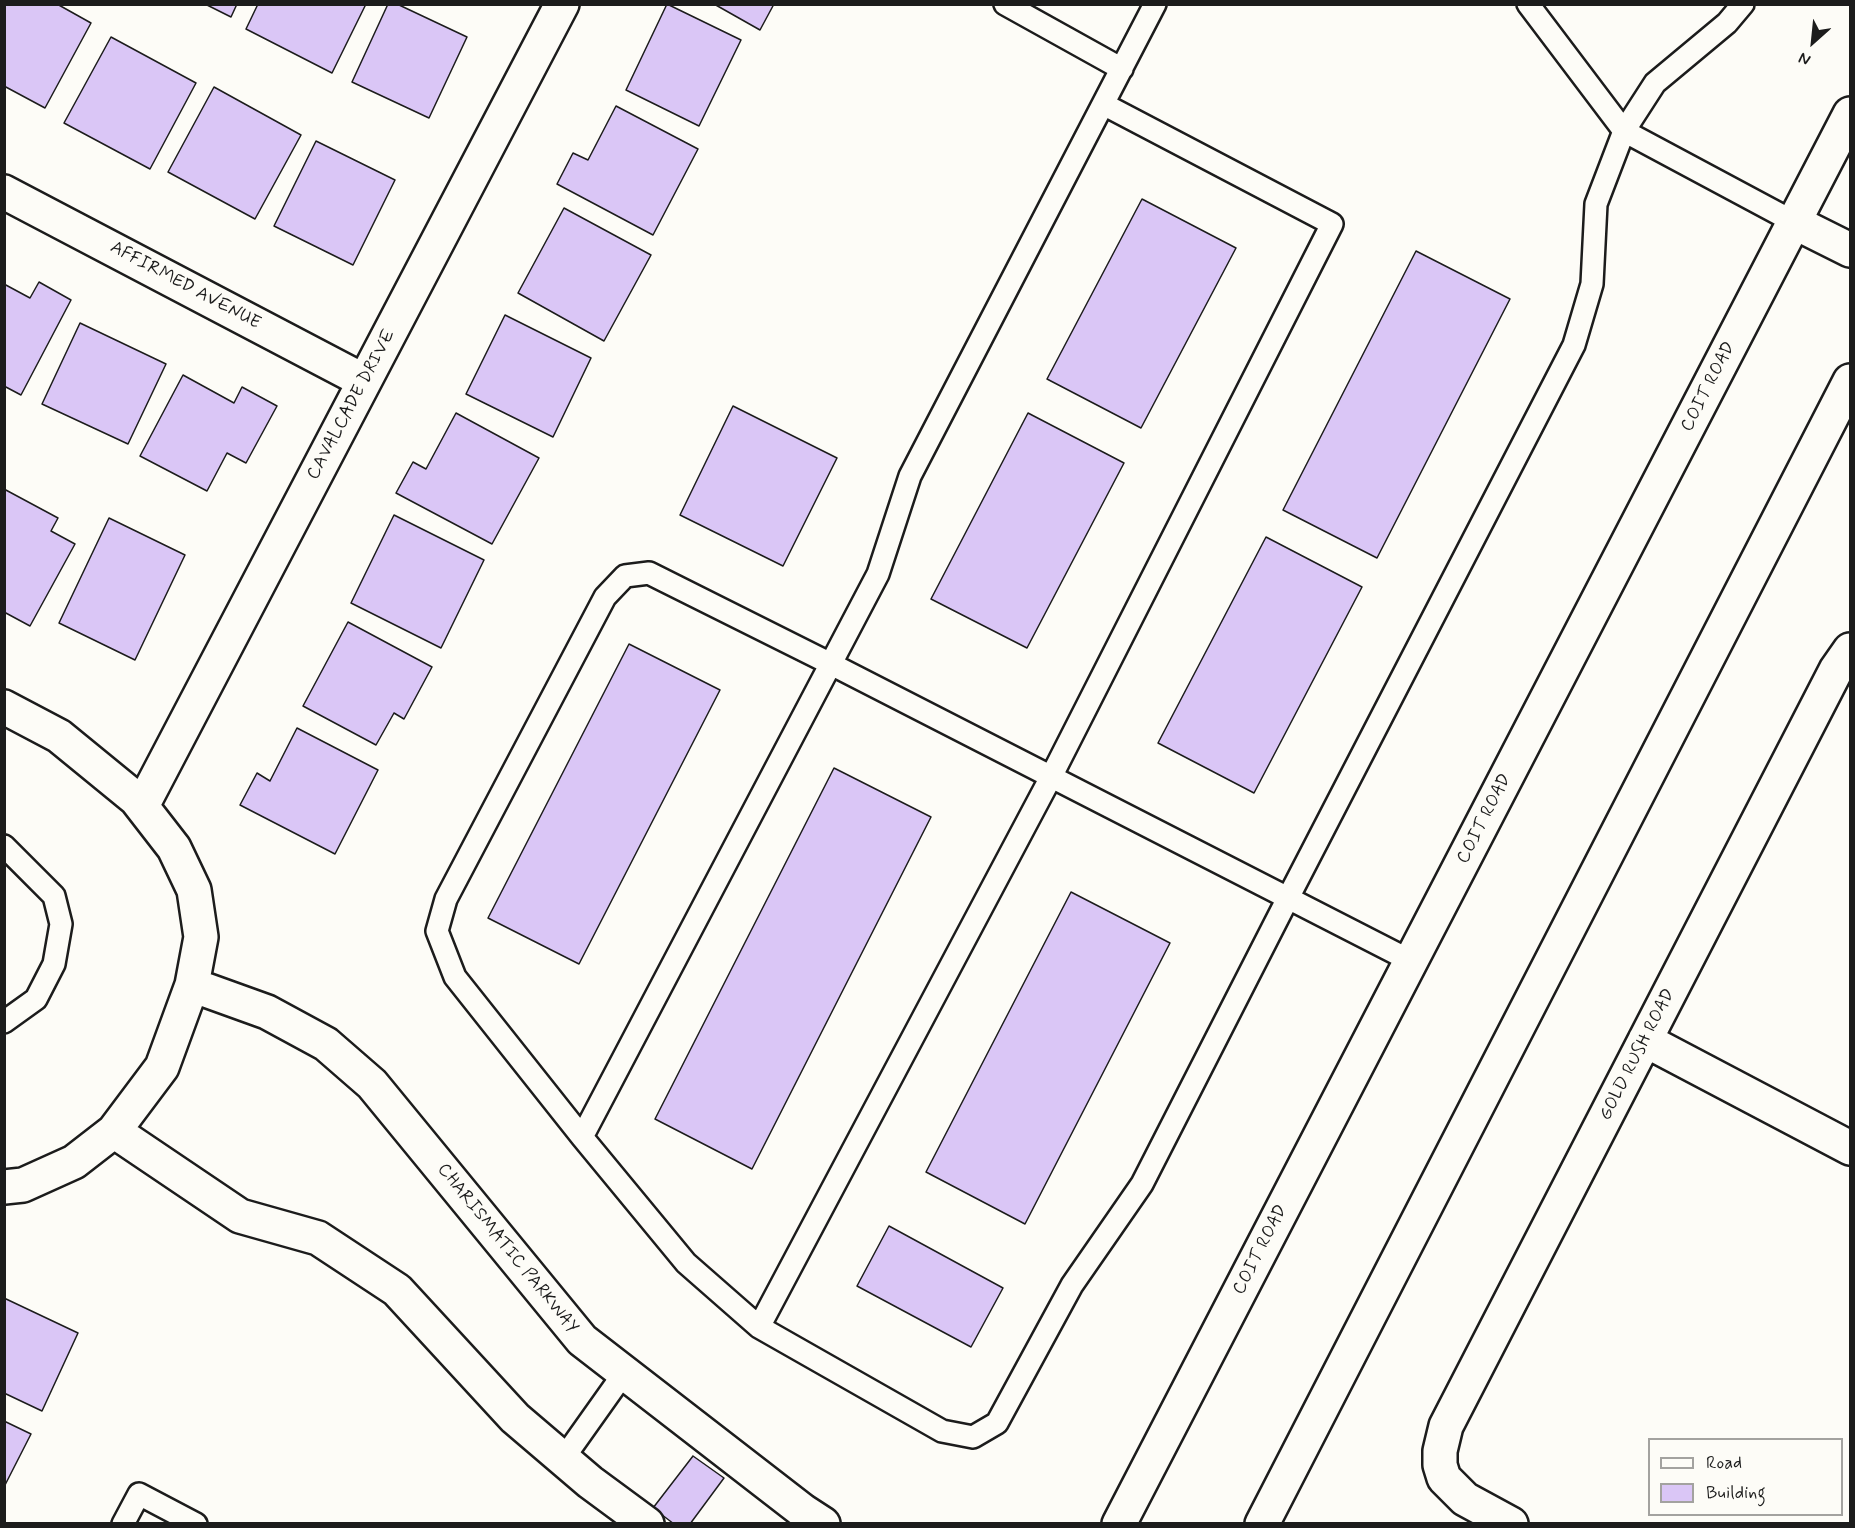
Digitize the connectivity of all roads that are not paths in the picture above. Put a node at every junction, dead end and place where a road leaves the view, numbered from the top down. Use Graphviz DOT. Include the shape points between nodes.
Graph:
graph roads {
  1 [pos="562,4"];
  2 [pos="1005,4"];
  3 [pos="1155,4"];
  4 [pos="1528,4"];
  5 [pos="1743,4"];
  6 [pos="1122,69"];
  7 [pos="1105,105"];
  8 [pos="1851,114"];
  9 [pos="1624,131"];
  10 [pos="4,192"];
  11 [pos="1794,222"];
  12 [pos="1851,250"];
  13 [pos="364,381"];
  14 [pos="1851,381"];
  15 [pos="1851,650"];
  16 [pos="831,664"];
  17 [pos="4,707"];
  18 [pos="1051,777"];
  19 [pos="142,806"];
  20 [pos="4,846"];
  21 [pos="1288,898"];
  22 [pos="1411,961"];
  23 [pos="192,985"];
  24 [pos="4,1022"];
  25 [pos="1645,1040"];
  26 [pos="114,1131"];
  27 [pos="582,1137"];
  28 [pos="1851,1148"];
  29 [pos="4,1187"];
  30 [pos="759,1327"];
  31 [pos="624,1373"];
  32 [pos="563,1459"];
  33 [pos="807,1519"];
  34 [pos="123,1524"];
  35 [pos="196,1524"];
  36 [pos="647,1524"];
  37 [pos="1119,1524"];
  38 [pos="1262,1524"];
  39 [pos="1511,1524"];
  1 -- 13 [label="street, CAVALCADE DRIVE"];
  2 -- 6 [label="lane"];
  3 -- 6 [label="lane"];
  4 -- 9 [label="lane"];
  5 -- 9 [label="lane" via="1655,83"];
  6 -- 7 [label="lane"];
  7 -- 16 [label="lane" via="910,476 878,574"];
  7 -- 18 [label="lane" via="1332,224"];
  8 -- 11 [label="street, COIT ROAD"];
  9 -- 11 [label="lane"];
  9 -- 21 [label="lane" via="1596,204 1592,284 1574,345"];
  10 -- 13 [label="street, AFFIRMED AVENUE"];
  11 -- 12 [label="street"];
  11 -- 22 [label="street, COIT ROAD"];
  13 -- 19 [label="street, CAVALCADE DRIVE"];
  14 -- 38 [label="street"];
  15 -- 25 [label="street, GOLD RUSH ROAD" via="1836,670"];
  16 -- 18 [label="lane"];
  16 -- 27 [label="lane"];
  16 -- 27 [label="lane" via="649,573 625,576 605,597 506,784 446,899 437,931 455,977"];
  17 -- 19 [label="street" via="59,736"];
  18 -- 21 [label="lane"];
  18 -- 30 [label="lane"];
  19 -- 23 [label="street" via="174,848 194,890 201,937"];
  20 -- 24 [label="lane" via="54,896 61,924 54,964 36,999"];
  21 -- 22 [label="lane"];
  21 -- 30 [label="lane" via="1142,1184 1072,1285 997,1423 973,1437 942,1431"];
  22 -- 37 [label="street, COIT ROAD"];
  23 -- 26 [label="street" via="162,1067"];
  23 -- 31 [label="street, CHARISMATIC PARKWAY" via="267,1011 326,1044 372,1084 582,1340"];
  25 -- 28 [label="street"];
  25 -- 39 [label="street, GOLD RUSH ROAD" via="1446,1426 1440,1466 1452,1488"];
  26 -- 29 [label="street" via="74,1162 23,1185"];
  26 -- 32 [label="street" via="240,1216 318,1238 397,1290 515,1418"];
  27 -- 30 [label="lane" via="686,1263"];
  31 -- 32 [label="lane"];
  31 -- 33 [label="street, CHARISMATIC PARKWAY"];
  32 -- 36 [label="street"];
  34 -- 35 [label="lane" via="139,1494"];
}
